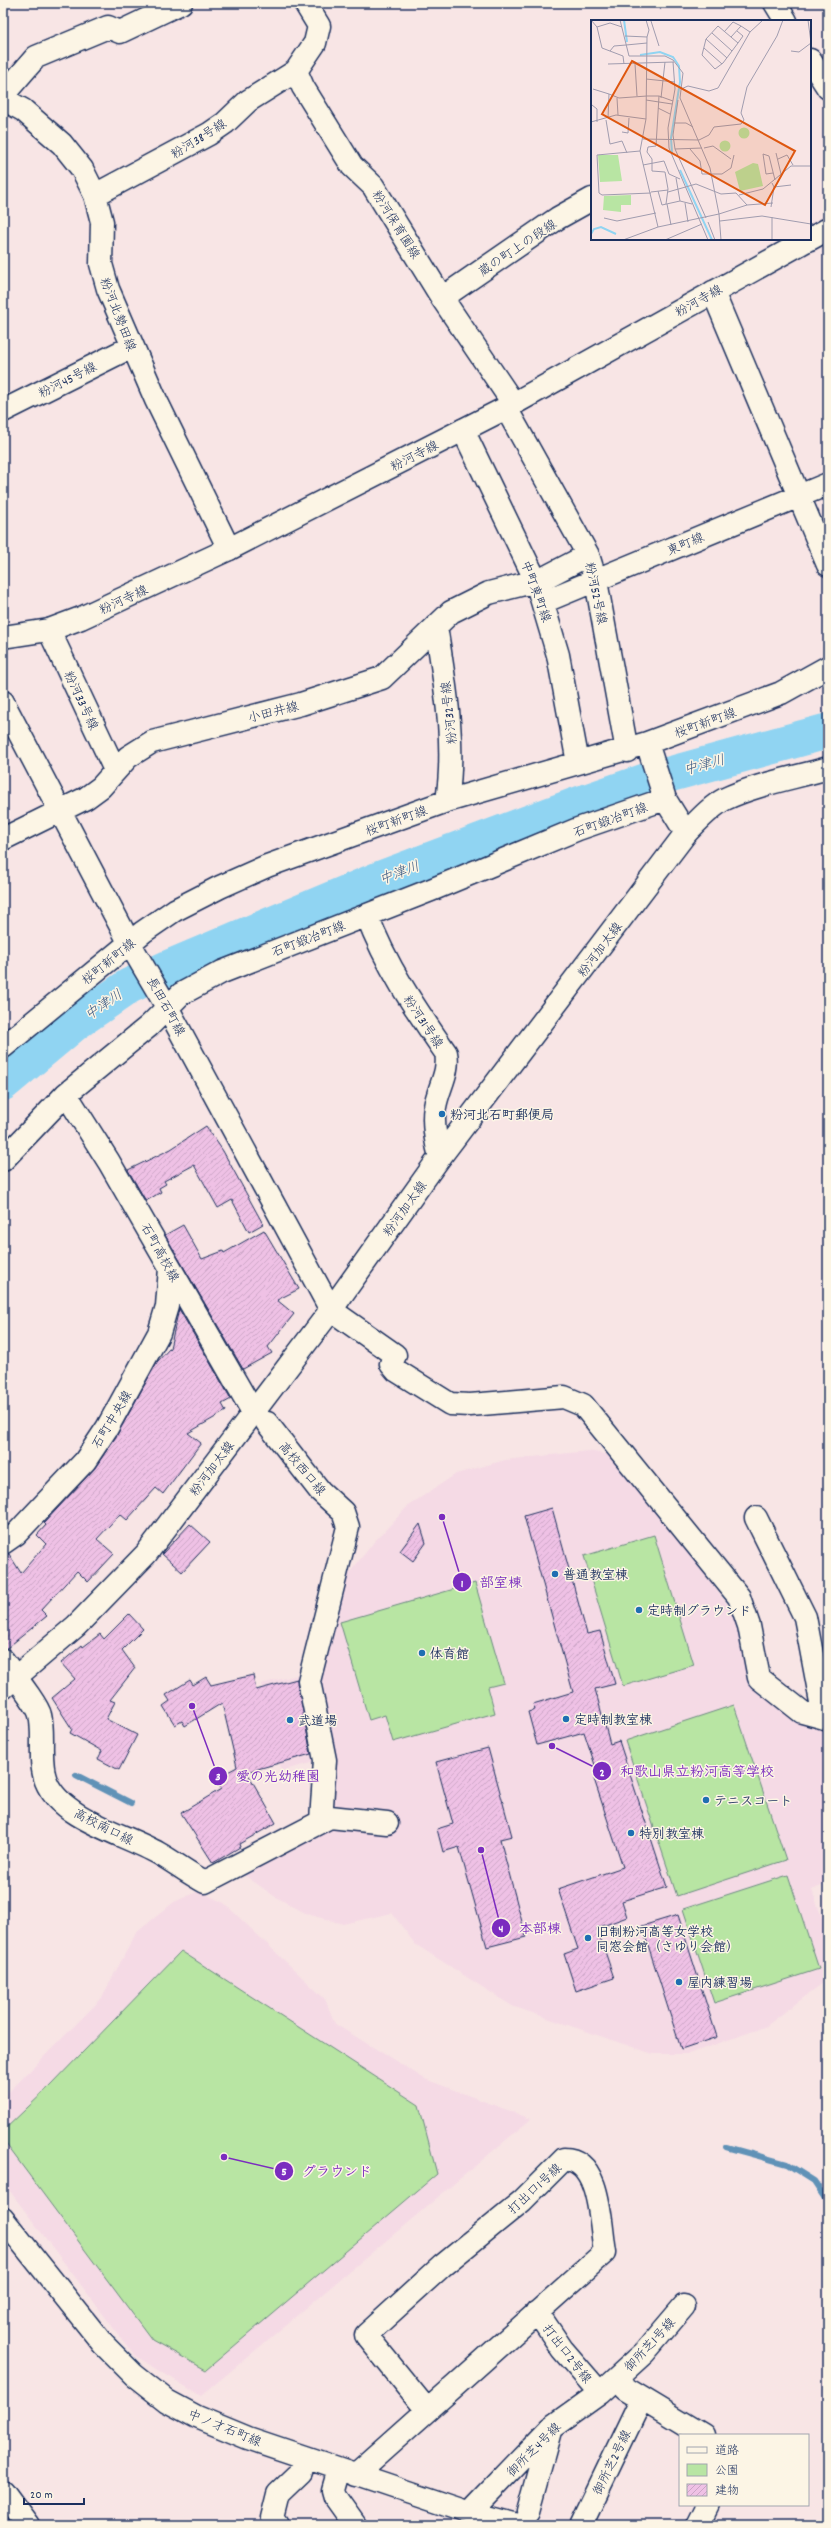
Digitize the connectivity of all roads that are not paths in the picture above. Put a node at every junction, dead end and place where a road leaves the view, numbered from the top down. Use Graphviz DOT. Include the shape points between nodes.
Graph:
graph roads {
  1 [pos="181,3"];
  2 [pos="305,3"];
  3 [pos="775,3"];
  4 [pos="785,20"];
  5 [pos="811,62"];
  6 [pos="296,71"];
  7 [pos="828,88"];
  8 [pos="3,95"];
  9 [pos="3,99"];
  10 [pos="95,195"];
  11 [pos="591,200"];
  12 [pos="828,229"];
  13 [pos="811,238"];
  14 [pos="808,240"];
  15 [pos="713,292"];
  16 [pos="442,298"];
  17 [pos="131,347"];
  18 [pos="510,406"];
  19 [pos="3,411"];
  20 [pos="463,430"];
  21 [pos="828,484"];
  22 [pos="798,495"];
  23 [pos="229,549"];
  24 [pos="588,555"];
  25 [pos="828,565"];
  26 [pos="538,580"];
  27 [pos="596,581"];
  28 [pos="543,602"];
  29 [pos="436,626"];
  30 [pos="49,630"];
  31 [pos="3,637"];
  32 [pos="828,667"];
  33 [pos="3,702"];
  34 [pos="649,749"];
  35 [pos="627,751"];
  36 [pos="578,763"];
  37 [pos="115,770"];
  38 [pos="824,771"];
  39 [pos="665,799"];
  40 [pos="447,801"];
  41 [pos="59,812"];
  42 [pos="686,833"];
  43 [pos="3,839"];
  44 [pos="367,915"];
  45 [pos="135,950"];
  46 [pos="164,1002"];
  47 [pos="3,1047"];
  48 [pos="66,1094"];
  49 [pos="440,1157"];
  50 [pos="3,1160"];
  51 [pos="170,1268"];
  52 [pos="331,1310"];
  53 [pos="260,1417"];
  54 [pos="756,1518"];
  55 [pos="3,1543"];
  56 [pos="3,1660"];
  57 [pos="9,1683"];
  58 [pos="826,1718"];
  59 [pos="321,1821"];
  60 [pos="387,1823"];
  61 [pos="3,2219"];
  62 [pos="684,2306"];
  63 [pos="537,2312"];
  64 [pos="620,2376"];
  65 [pos="600,2393"];
  66 [pos="641,2400"];
  67 [pos="427,2410"];
  68 [pos="551,2428"];
  69 [pos="702,2434"];
  70 [pos="304,2457"];
  71 [pos="347,2472"];
  72 [pos="3,2491"];
  73 [pos="708,2506"];
  74 [pos="473,2513"];
  75 [pos="522,2518"];
  76 [pos="269,2523"];
  77 [pos="28,2525"];
  78 [pos="355,2525"];
  79 [pos="581,2525"];
  80 [pos="698,2525"];
  1 -- 8 [label="street" via="120,32 108,27 36,57"];
  2 -- 6 [label="street" via="319,26 318,34"];
  3 -- 4 [label="street"];
  5 -- 7 [label="street"];
  6 -- 10 [label="street, 粉河38号線" via="248,101 209,134"];
  6 -- 16 [label="street, 粉河保育園線" via="303,87 352,166 374,186"];
  9 -- 10 [label="street, 粉河北勢田線" via="24,110 62,144 82,169"];
  10 -- 17 [label="street, 粉河北勢田線" via="102,222 101,264"];
  11 -- 16 [label="street, 蔵の町上の段線" via="558,218"];
  12 -- 13 [label="street, 粉河寺線"];
  14 -- 15 [label="street, 粉河寺線"];
  15 -- 18 [label="street, 粉河寺線"];
  15 -- 22 [label="street"];
  16 -- 18 [label="street, 粉河保育園線"];
  17 -- 19 [label="street, 粉河45号線"];
  17 -- 23 [label="street, 粉河北勢田線"];
  18 -- 20 [label="street, 粉河寺線"];
  18 -- 24 [label="street, 粉河52号線"];
  20 -- 23 [label="street, 粉河寺線"];
  20 -- 26 [label="street, 中町東町線"];
  21 -- 22 [label="street, 東町線"];
  22 -- 25 [label="street"];
  22 -- 27 [label="street, 東町線"];
  23 -- 30 [label="street, 粉河寺線" via="81,618"];
  24 -- 26 [label="street, 小田井線"];
  24 -- 27 [label="street, 粉河52号線"];
  26 -- 28 [label="street, 中町東町線"];
  26 -- 29 [label="street, 小田井線" via="489,593 451,612"];
  27 -- 28 [label="street, 東町線"];
  27 -- 35 [label="street, 粉河52号線"];
  28 -- 36 [label="street, 中町東町線" via="558,655"];
  29 -- 37 [label="street, 小田井線" via="382,678 301,704 152,742"];
  29 -- 40 [label="street, 粉河32号線" via="452,744 452,772"];
  30 -- 31 [label="street, 粉河寺線"];
  30 -- 37 [label="street, 粉河33号線"];
  32 -- 34 [label="street, 桜町新町線" via="781,693"];
  33 -- 41 [label="street, 長田石町線"];
  34 -- 35 [label="street, 桜町新町線"];
  34 -- 39 [label="street"];
  35 -- 36 [label="street, 桜町新町線"];
  36 -- 40 [label="street, 桜町新町線"];
  37 -- 41 [label="street, 小田井線" via="101,787"];
  38 -- 42 [label="street, 粉河加太線" via="725,799 707,811"];
  39 -- 42 [label="street"];
  39 -- 44 [label="street, 石町鍛冶町線" via="578,829"];
  40 -- 45 [label="street, 桜町新町線" via="267,866 220,887 174,910"];
  41 -- 43 [label="street, 小田井線"];
  41 -- 45 [label="street, 長田石町線"];
  42 -- 49 [label="street, 粉河加太線"];
  44 -- 46 [label="street, 石町鍛冶町線" via="222,972"];
  44 -- 49 [label="street, 粉河31号線" via="379,947 395,978 446,1053 448,1064 435,1108 436,1139"];
  45 -- 46 [label="street, 長田石町線"];
  45 -- 47 [label="street, 桜町新町線" via="43,1012"];
  46 -- 48 [label="street, 石町鍛冶町線" via="149,1026"];
  46 -- 52 [label="street, 長田石町線"];
  48 -- 50 [label="street, 石町鍛冶町線"];
  48 -- 51 [label="street, 石町高校線" via="113,1168"];
  49 -- 52 [label="street, 粉河加太線"];
  51 -- 53 [label="street, 石町高校線"];
  51 -- 55 [label="street, 石町中央線" via="167,1306 159,1333 107,1428 85,1462 16,1534"];
  52 -- 53 [label="street, 粉河加太線"];
  52 -- 58 [label="street" via="395,1355 391,1364 397,1371 450,1404 470,1405 564,1397 583,1406 739,1597 749,1626 756,1672 763,1684 786,1698 802,1712"];
  53 -- 57 [label="street, 粉河加太線" via="146,1554 76,1626"];
  53 -- 59 [label="street, 高校西口線" via="320,1490 343,1512 348,1527 309,1681 325,1760"];
  54 -- 58 [label="street" via="805,1617"];
  56 -- 57 [label="street"];
  57 -- 59 [label="street, 高校南口線" via="40,1714 42,1761 46,1780 54,1795 74,1813 159,1854 205,1882"];
  59 -- 60 [label="street" via="330,1817"];
  61 -- 70 [label="street, 中ノ才石町線" via="103,2344 134,2375 167,2401 197,2417"];
  62 -- 64 [label="street, 御所芝1号線" via="655,2341"];
  63 -- 65 [label="street, 打出口2号線" via="562,2349"];
  63 -- 67 [label="street, 打出口1号線"];
  63 -- 67 [label="street, 打出口1号線" via="605,2252 591,2178 582,2163 572,2159 564,2159 522,2201 442,2266 366,2335"];
  64 -- 65 [label="street, 御所芝4号線"];
  64 -- 66 [label="street, 御所芝1号線" via="625,2388"];
  65 -- 68 [label="street, 御所芝4号線"];
  66 -- 69 [label="street, 御所芝1号線"];
  66 -- 79 [label="street, 御所芝2号線"];
  67 -- 71 [label="street, 打出口1号線"];
  68 -- 74 [label="street, 御所芝4号線" via="476,2506"];
  68 -- 75 [label="street"];
  70 -- 71 [label="street, 中ノ才石町線"];
  70 -- 76 [label="street" via="301,2472 278,2494"];
  71 -- 74 [label="street, 中ノ才石町線"];
  71 -- 78 [label="street" via="334,2490 335,2497"];
  72 -- 77 [label="street"];
  73 -- 80 [label="street"];
  74 -- 75 [label="street, 中ノ才石町線"];
}
